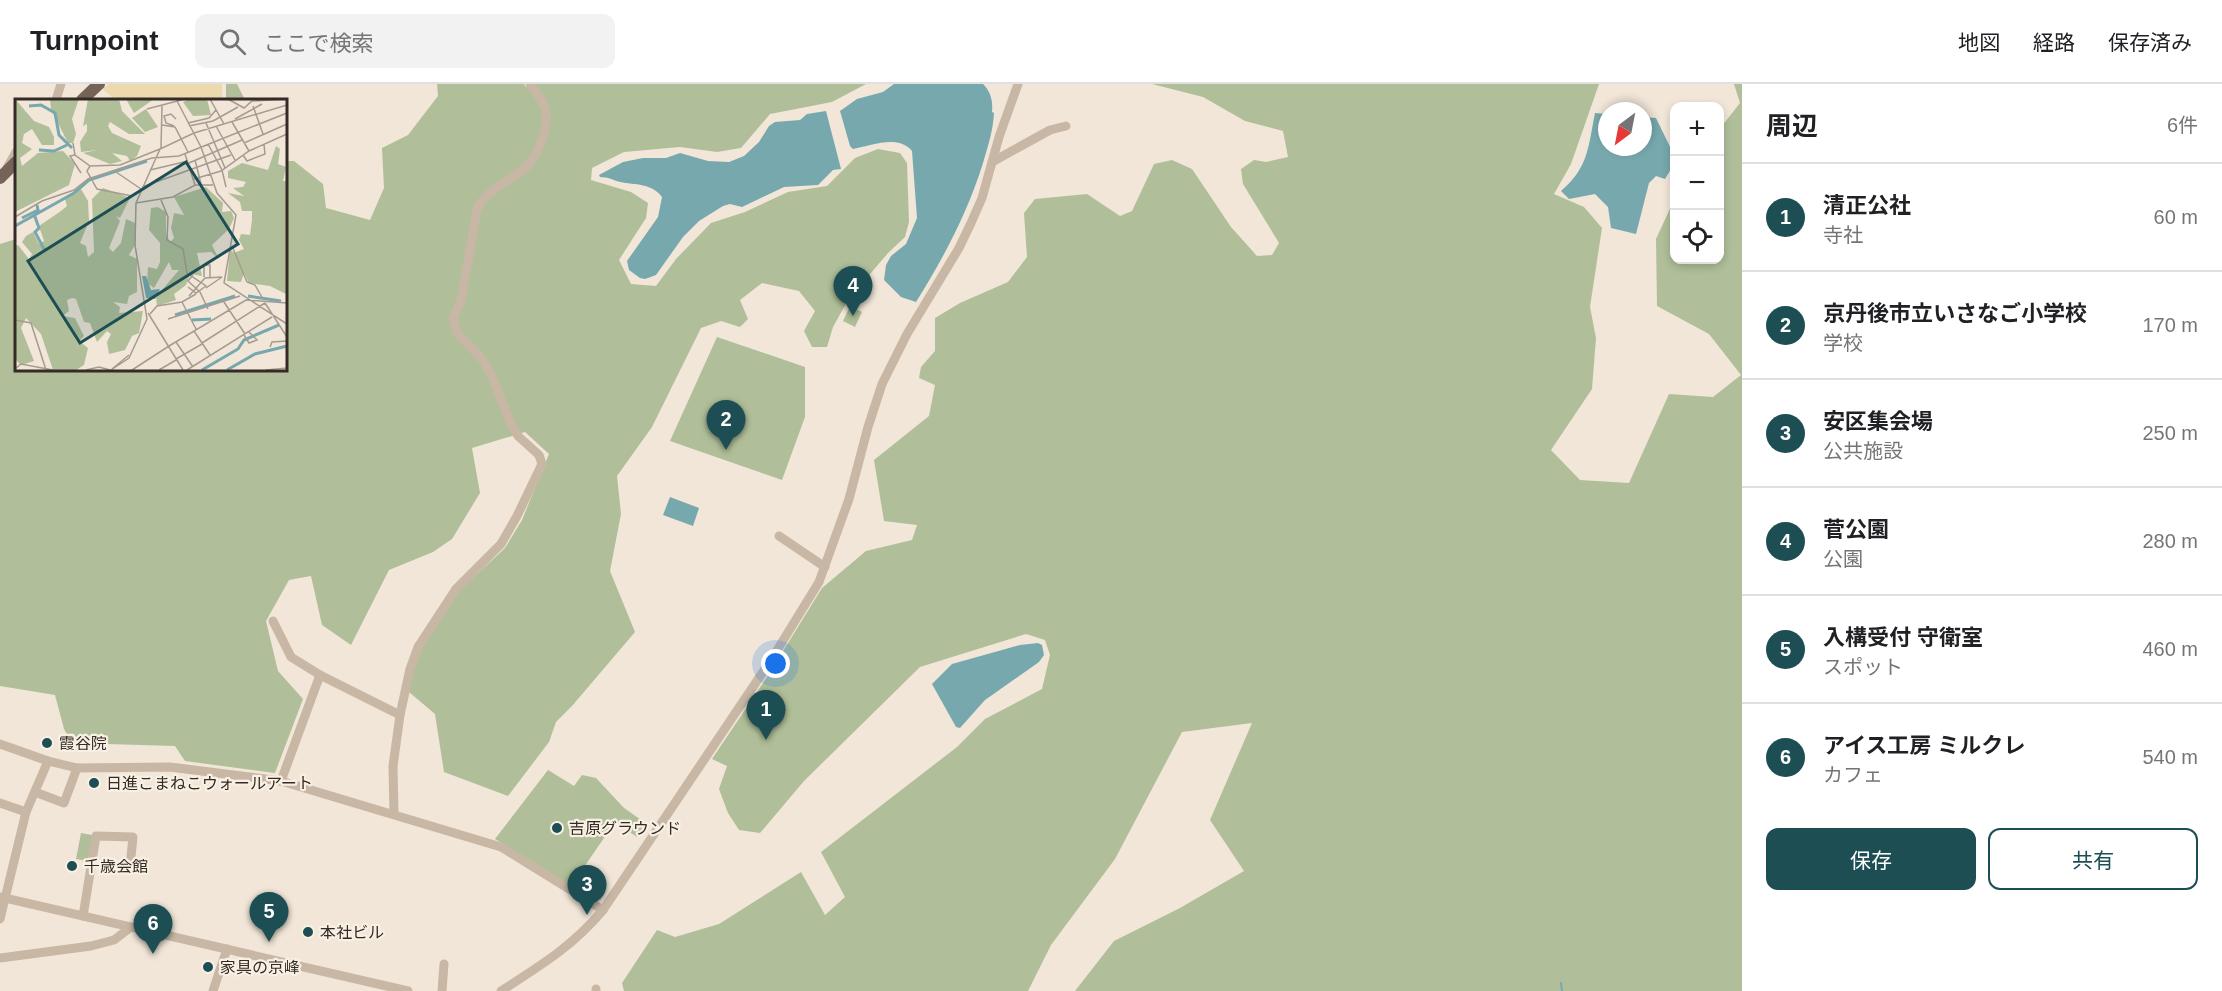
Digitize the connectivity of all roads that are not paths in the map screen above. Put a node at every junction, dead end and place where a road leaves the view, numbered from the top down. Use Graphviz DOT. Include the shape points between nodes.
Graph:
graph roads {
  1 [pos="61,84"];
  2 [pos="99,84"];
  3 [pos="530,84"];
  4 [pos="1018,84"];
  5 [pos="56,99"];
  6 [pos="83,99"];
  7 [pos="1066,126"];
  8 [pos="15,153"];
  9 [pos="992,162"];
  10 [pos="15,163"];
  11 [pos="2,175"];
  12 [pos="779,536"];
  13 [pos="825,567"];
  14 [pos="273,621"];
  15 [pos="320,675"];
  16 [pos="400,715"];
  17 [pos="0,744"];
  18 [pos="48,761"];
  19 [pos="77,768"];
  20 [pos="281,781"];
  21 [pos="35,792"];
  22 [pos="0,803"];
  23 [pos="26,812"];
  24 [pos="394,814"];
  25 [pos="130,867"];
  26 [pos="2,897"];
  27 [pos="603,910"];
  28 [pos="83,916"];
  29 [pos="0,919"];
  30 [pos="131,927"];
  31 [pos="227,949"];
  32 [pos="0,958"];
  33 [pos="444,964"];
  34 [pos="213,991"];
  35 [pos="408,991"];
  36 [pos="442,991"];
  37 [pos="501,991"];
  1 -- 5 [label="street"];
  2 -- 6 [label="main road"];
  3 -- 16 [label="street" via="545,108 539,151 525,170 484,196 477,209 460,301 453,318 457,333 491,374 518,436 539,455 542,465 501,544 456,590 418,647"];
  4 -- 9 [label="street"];
  7 -- 9 [label="street" via="1050,130"];
  8 -- 11 [label="street"];
  9 -- 13 [label="street" via="982,198 959,248 882,384"];
  10 -- 11 [label="main road"];
  12 -- 13 [label="street"];
  13 -- 27 [label="street" via="771,660"];
  14 -- 15 [label="street" via="291,657"];
  15 -- 16 [label="street"];
  15 -- 20 [label="street"];
  16 -- 24 [label="street" via="393,766"];
  17 -- 18 [label="street"];
  18 -- 19 [label="street"];
  18 -- 21 [label="street"];
  19 -- 20 [label="street" via="170,767"];
  19 -- 21 [label="street" via="64,803"];
  20 -- 24 [label="street"];
  21 -- 23 [label="street"];
  22 -- 23 [label="street"];
  23 -- 26 [label="street"];
  24 -- 27 [label="street" via="501,847"];
  25 -- 28 [label="street" via="133,837 96,836"];
  26 -- 28 [label="street"];
  26 -- 29 [label="street"];
  27 -- 37 [label="street" via="583,933"];
  28 -- 30 [label="street"];
  30 -- 31 [label="street"];
  30 -- 32 [label="street" via="114,940 91,946"];
  31 -- 34 [label="street"];
  31 -- 35 [label="street"];
  33 -- 36 [label="street"];
}
